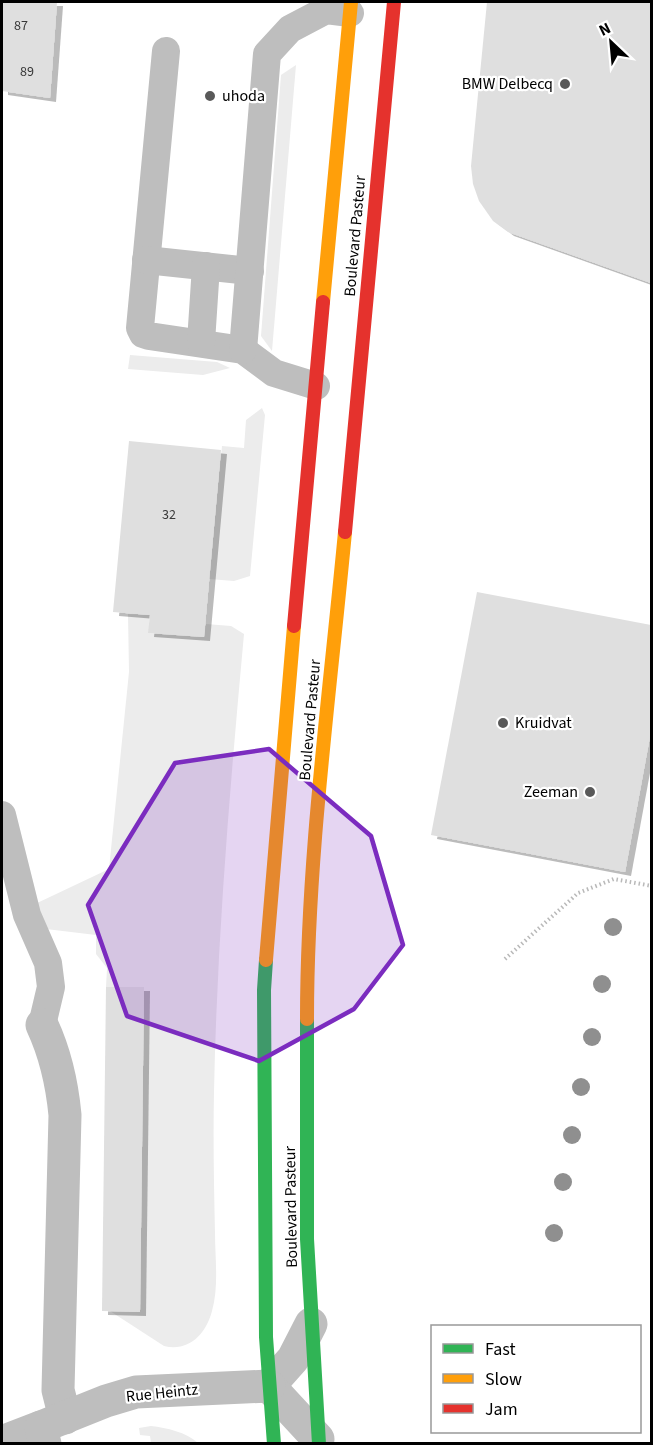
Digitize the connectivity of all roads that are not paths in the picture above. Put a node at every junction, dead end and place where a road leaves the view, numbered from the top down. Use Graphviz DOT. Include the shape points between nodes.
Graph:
graph roads {
  1 [pos="394,2"];
  2 [pos="351,7"];
  3 [pos="166,51"];
  4 [pos="146,260"];
  5 [pos="206,266"];
  6 [pos="250,271"];
  7 [pos="201,342"];
  8 [pos="243,350"];
  9 [pos="316,386"];
  10 [pos="2,815"];
  11 [pos="42,1025"];
  12 [pos="311,1324"];
  13 [pos="269,1386"];
  14 [pos="50,1430"];
  15 [pos="318,1441"];
  16 [pos="2,1442"];
  17 [pos="274,1443"];
  1 -- 12 [label="street, Boulevard Pasteur" via="312,904 305,1066"];
  2 -- 6 [label="lane" via="327,10 290,29 267,54"];
  2 -- 9 [label="street, Boulevard Pasteur"];
  3 -- 4 [label="lane"];
  4 -- 5 [label="lane"];
  4 -- 7 [label="lane" via="140,328 143,334"];
  5 -- 6 [label="lane"];
  5 -- 7 [label="lane"];
  6 -- 8 [label="lane"];
  7 -- 8 [label="lane"];
  8 -- 9 [label="lane" via="274,373"];
  9 -- 13 [label="street, Boulevard Pasteur" via="264,990 264,1249"];
  10 -- 11 [label="lane" via="27,915 48,963 51,987"];
  11 -- 14 [label="street" via="54,1052 65,1115 58,1390"];
  12 -- 13 [label="street" via="293,1359"];
  12 -- 15 [label="street, Boulevard Pasteur"];
  13 -- 14 [label="street, Rue Heintz" via="136,1392 106,1401"];
  13 -- 15 [label="street"];
  13 -- 17 [label="street, Boulevard Pasteur"];
  14 -- 16 [label="street, Rue Heintz"];
}
